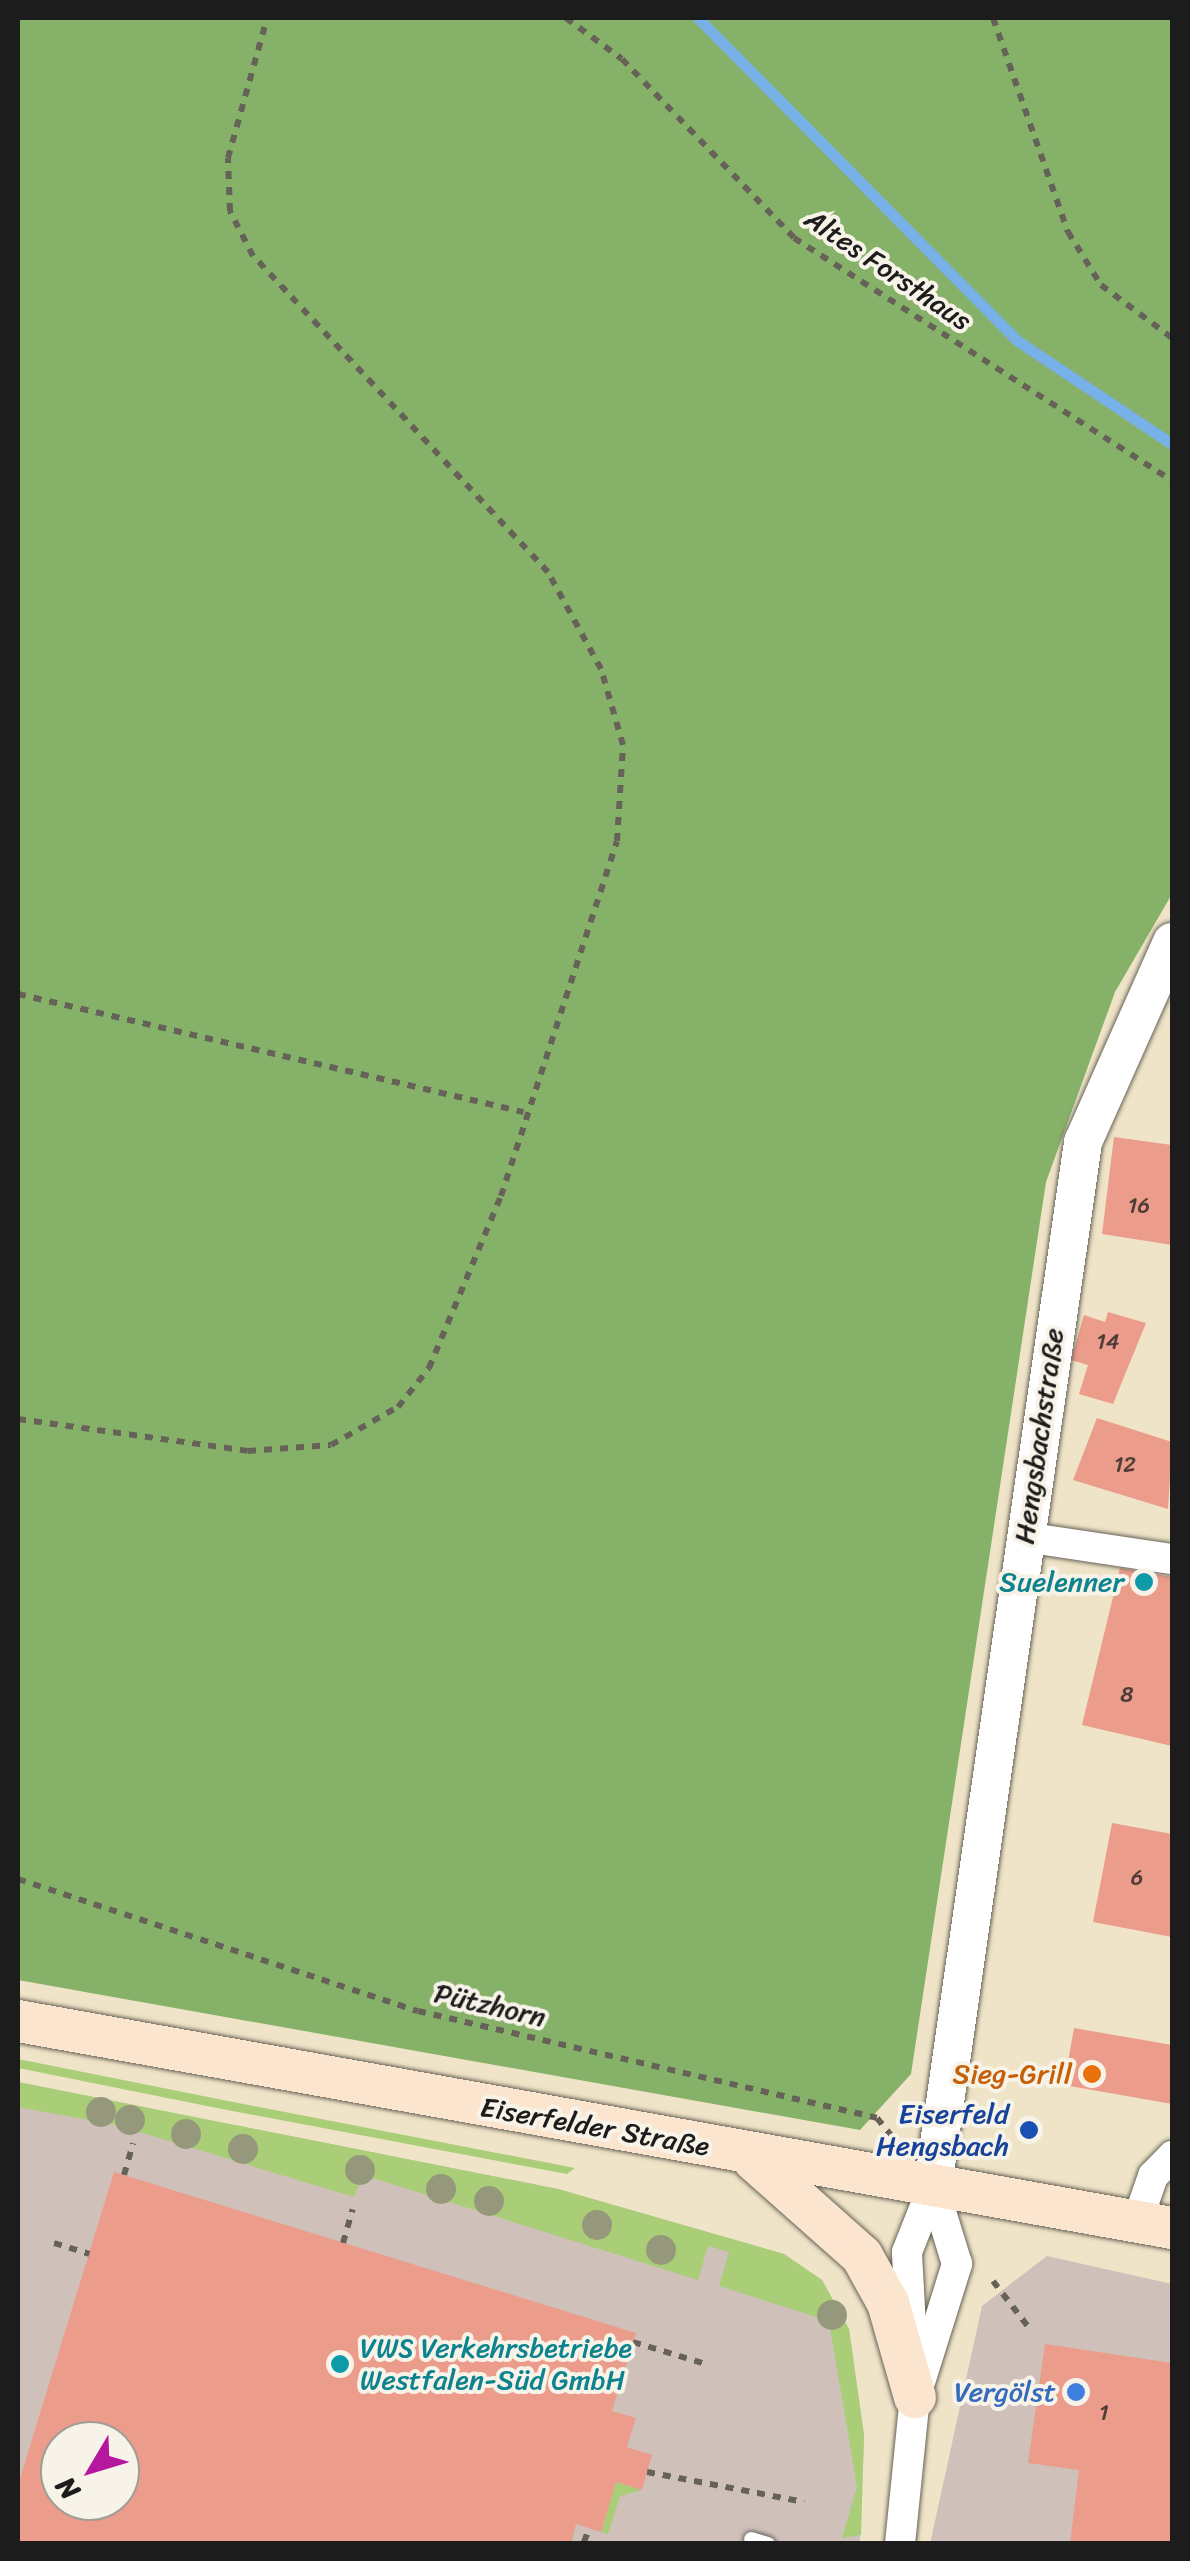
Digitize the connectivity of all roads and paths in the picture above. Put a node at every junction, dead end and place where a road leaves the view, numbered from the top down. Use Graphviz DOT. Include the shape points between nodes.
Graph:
graph roads {
  1 [pos="267,18"];
  2 [pos="566,18"];
  3 [pos="993,18"];
  4 [pos="1172,338"];
  5 [pos="1172,481"];
  6 [pos="1172,942"];
  7 [pos="18,994"];
  8 [pos="523,1112"];
  9 [pos="18,1419"];
  10 [pos="1024,1537"];
  11 [pos="1172,1559"];
  12 [pos="18,1878"];
  13 [pos="18,2021"];
  14 [pos="134,2143"];
  15 [pos="746,2153"];
  16 [pos="1172,2156"];
  17 [pos="124,2175"];
  18 [pos="934,2186"];
  19 [pos="354,2209"];
  20 [pos="1155,2225"];
  21 [pos="54,2242"];
  22 [pos="343,2243"];
  23 [pos="89,2254"];
  24 [pos="993,2282"];
  25 [pos="1030,2330"];
  26 [pos="633,2342"];
  27 [pos="709,2366"];
  28 [pos="915,2397"];
  29 [pos="647,2472"];
  30 [pos="804,2502"];
  31 [pos="589,2528"];
  32 [pos="584,2542"];
  33 [pos="900,2544"];
  1 -- 8 [label="path" via="228,158 230,211 253,256 548,572 601,669 623,745 617,841"];
  2 -- 5 [label="path, Altes Forsthaus" via="622,59 794,238"];
  3 -- 4 [label="path" via="1068,232 1101,286"];
  6 -- 10 [label="street, Hengsbachstraße" via="1083,1142"];
  7 -- 8 [label="path"];
  8 -- 9 [label="path" via="458,1302 429,1368 398,1406 331,1444 248,1451"];
  10 -- 11 [label="street"];
  10 -- 18 [label="street, Hengsbachstraße"];
  12 -- 18 [label="path, Pützhorn" via="418,2011 877,2118"];
  13 -- 15 [label="main road, Eiserfelder Straße"];
  14 -- 17 [label="path"];
  15 -- 18 [label="main road, Eiserfelder Straße"];
  15 -- 28 [label="main road" via="862,2256 888,2303"];
  16 -- 20 [label="street" via="1153,2176"];
  18 -- 20 [label="main road, Eiserfelder Straße"];
  18 -- 28 [label="street" via="907,2252"];
  18 -- 28 [label="street" via="957,2264"];
  19 -- 22 [label="path"];
  21 -- 23 [label="path"];
  24 -- 25 [label="path"];
  26 -- 27 [label="path"];
  28 -- 33 [label="street"];
  29 -- 30 [label="path"];
  31 -- 32 [label="path"];
}
